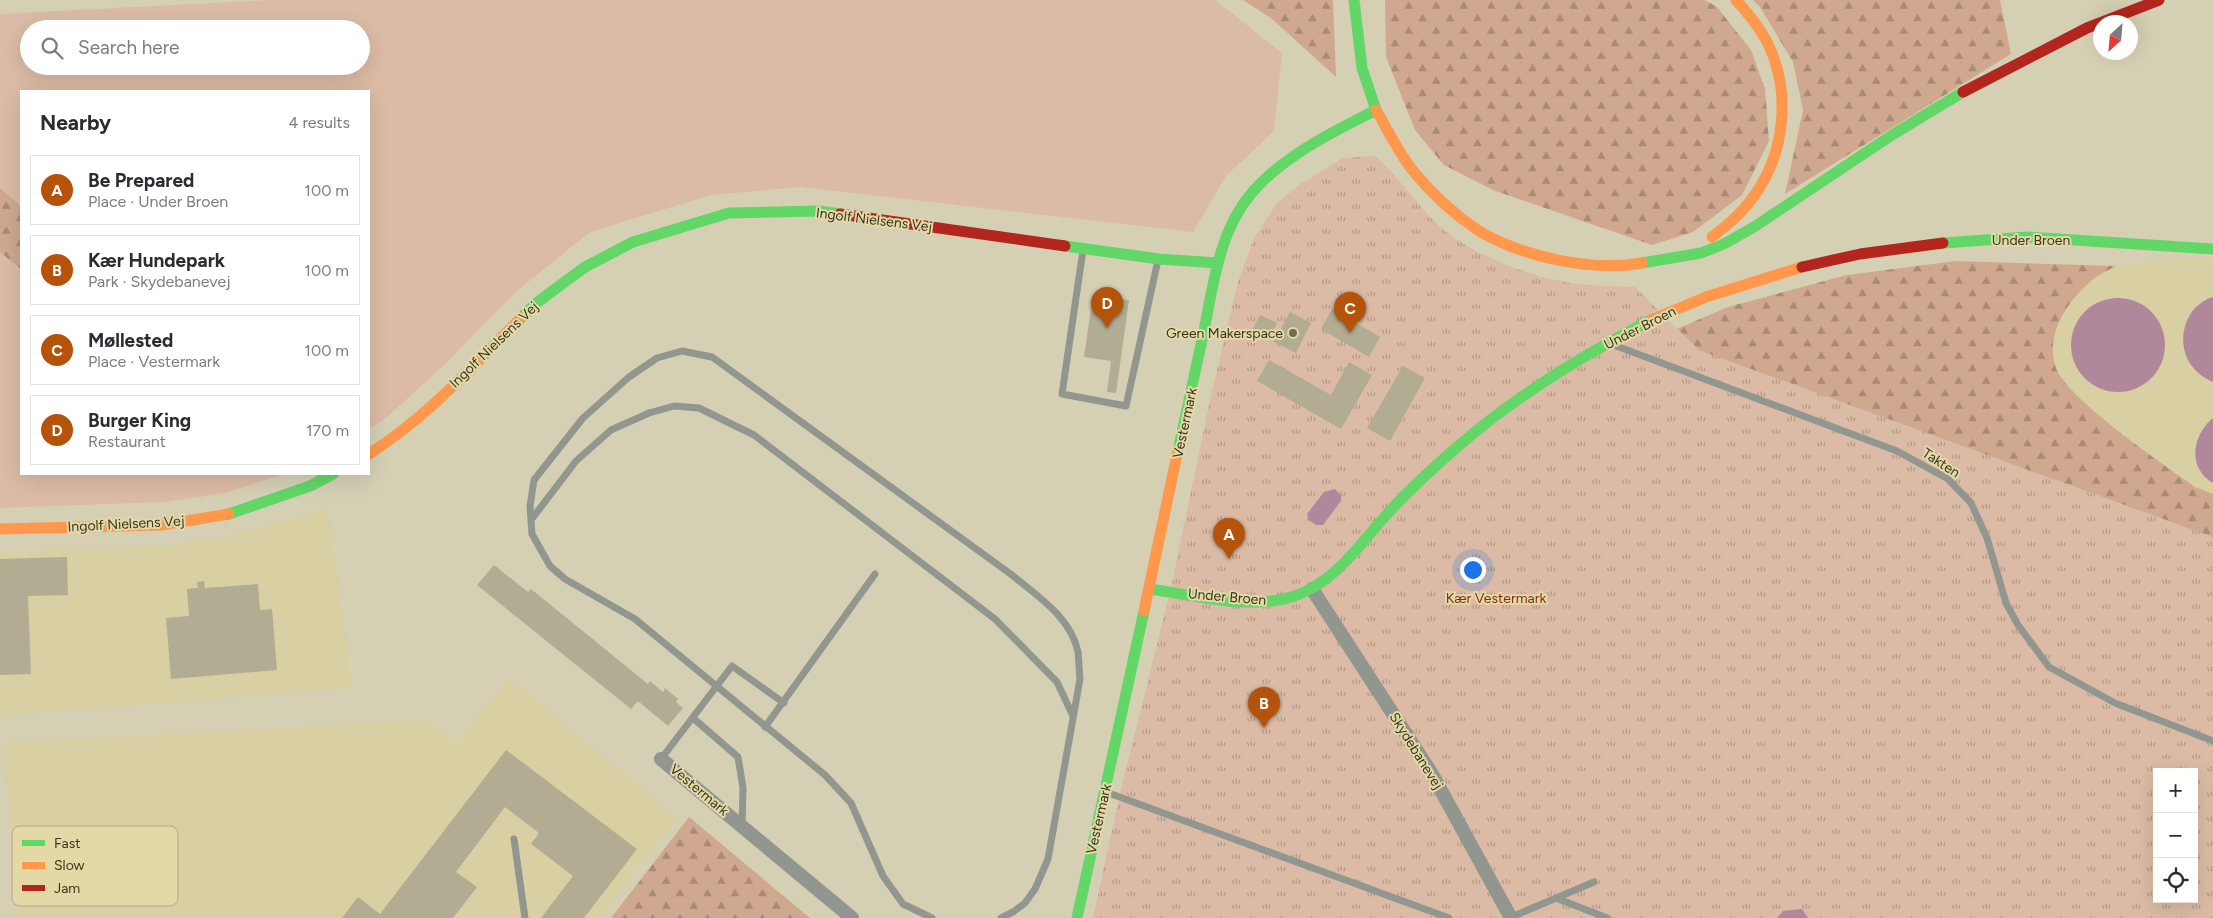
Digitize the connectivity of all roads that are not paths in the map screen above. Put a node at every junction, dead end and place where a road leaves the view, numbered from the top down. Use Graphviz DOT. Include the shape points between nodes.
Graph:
graph roads {
  1 [pos="1354,0"];
  2 [pos="1736,0"];
  3 [pos="2159,0"];
  4 [pos="1376,110"];
  5 [pos="1084,247"];
  6 [pos="2213,250"];
  7 [pos="1159,258"];
  8 [pos="1666,259"];
  9 [pos="1218,263"];
  10 [pos="1608,343"];
  11 [pos="370,453"];
  12 [pos="331,475"];
  13 [pos="531,520"];
  14 [pos="0,529"];
  15 [pos="875,574"];
  16 [pos="1149,589"];
  17 [pos="1312,589"];
  18 [pos="718,686"];
  19 [pos="784,704"];
  20 [pos="1073,716"];
  21 [pos="693,718"];
  22 [pos="765,727"];
  23 [pos="2213,742"];
  24 [pos="661,759"];
  25 [pos="1106,792"];
  26 [pos="742,827"];
  27 [pos="514,839"];
  28 [pos="1594,882"];
  29 [pos="1556,898"];
  30 [pos="524,918"];
  31 [pos="852,918"];
  32 [pos="932,918"];
  33 [pos="1001,918"];
  34 [pos="1077,918"];
  35 [pos="1449,918"];
  36 [pos="1507,918"];
  37 [pos="1510,918"];
  38 [pos="1606,918"];
  1 -- 4 [label="main road" via="1362,68"];
  2 -- 8 [label="main road" via="1752,18 1769,46 1780,78 1783,110 1780,143 1769,174 1752,202 1729,226 1701,244"];
  3 -- 8 [label="main road" via="2087,28 1980,82 1724,244 1701,253"];
  4 -- 8 [label="main road" via="1413,171 1444,204 1480,231 1520,249 1558,260 1631,265"];
  4 -- 9 [label="main road, Vestermark" via="1282,164 1248,196 1231,224"];
  5 -- 7 [label="main road, Ingolf Nielsens Vej"];
  5 -- 7 [label="lane" via="1062,394 1126,406"];
  5 -- 11 [label="main road, Ingolf Nielsens Vej" via="819,212 729,213 634,242 585,267 535,304 396,437"];
  6 -- 10 [label="main road, Under Broen" via="2171,244 2020,237 1913,245 1831,260 1743,284 1690,303"];
  7 -- 9 [label="main road, Ingolf Nielsens Vej"];
  9 -- 16 [label="main road, Vestermark"];
  10 -- 17 [label="main road, Under Broen" via="1520,396 1444,459 1391,510 1340,567"];
  10 -- 23 [label="lane, Takten" via="1897,451 1948,479 1971,504 1986,538 2006,603 2049,667 2115,703"];
  12 -- 14 [label="main road, Ingolf Nielsens Vej" via="310,486 220,516 162,525"];
  13 -- 18 [label="lane" via="532,534 550,566 564,579 635,619"];
  13 -- 20 [label="lane" via="576,461 611,430 674,406 699,408 754,435 995,619 1057,682"];
  13 -- 20 [label="lane" via="534,480 583,418 628,377 657,358 682,351 712,356 1050,606 1070,629 1078,651 1080,680"];
  15 -- 19 [label="lane"];
  16 -- 17 [label="main road, Under Broen" via="1248,602 1276,601"];
  16 -- 25 [label="main road, Vestermark"];
  17 -- 37 [label="street, Skydebanevej" via="1432,774"];
  18 -- 19 [label="lane" via="732,666"];
  18 -- 21 [label="lane"];
  18 -- 22 [label="lane"];
  19 -- 22 [label="lane"];
  20 -- 33 [label="lane" via="1048,859 1036,889 1026,903"];
  21 -- 24 [label="lane"];
  21 -- 26 [label="lane" via="738,757 743,788"];
  22 -- 32 [label="lane" via="825,775 851,803 883,876 903,904"];
  24 -- 26 [label="street, Vestermark"];
  25 -- 34 [label="main road, Vestermark"];
  25 -- 35 [label="lane"];
  26 -- 31 [label="street, Vestermark"];
  27 -- 30 [label="lane"];
  28 -- 29 [label="lane"];
  29 -- 37 [label="lane"];
  29 -- 38 [label="lane"];
  36 -- 37 [label="lane"];
}
